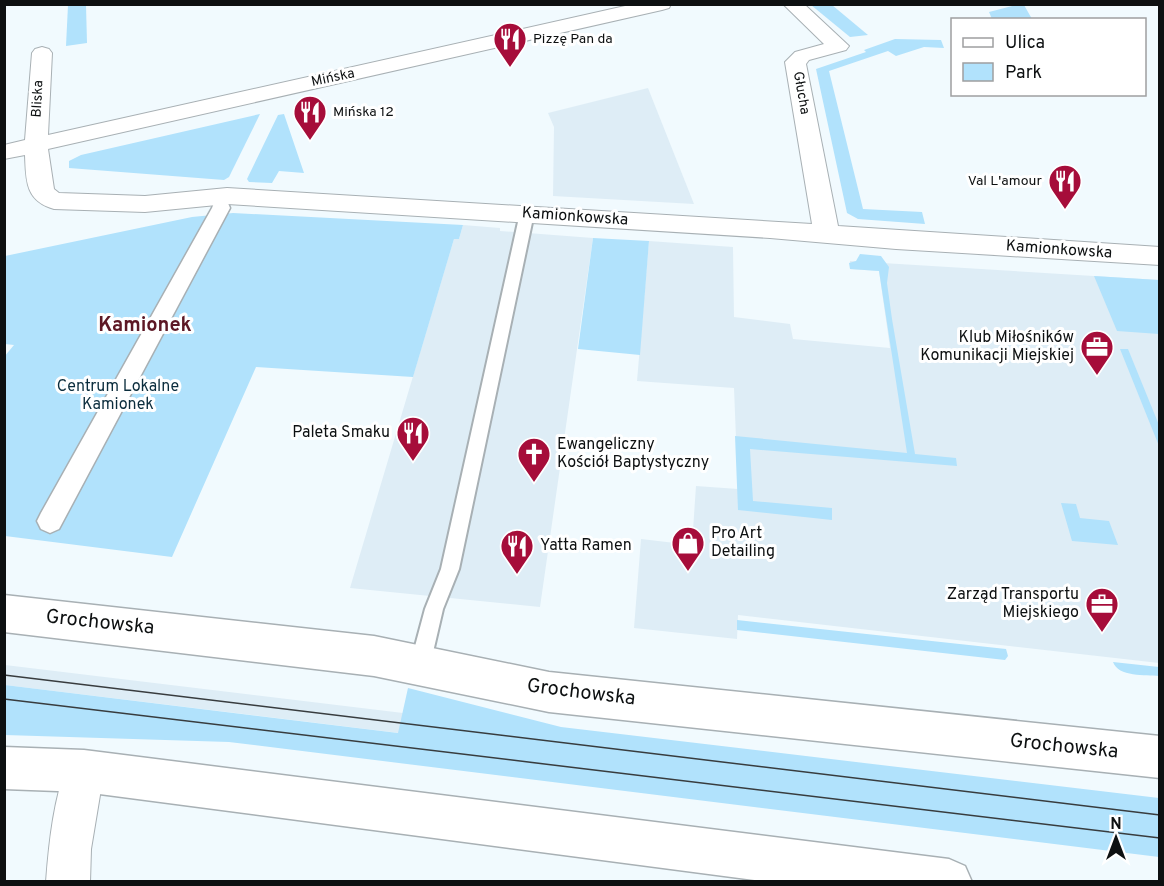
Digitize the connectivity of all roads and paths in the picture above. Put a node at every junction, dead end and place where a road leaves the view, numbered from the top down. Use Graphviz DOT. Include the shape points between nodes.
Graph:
graph roads {
  1 [pos="662,4"];
  2 [pos="792,4"];
  3 [pos="42,53"];
  4 [pos="37,144"];
  5 [pos="4,152"];
  6 [pos="221,208"];
  7 [pos="527,213"];
  8 [pos="826,232"];
  9 [pos="1160,256"];
  10 [pos="50,521"];
  11 [pos="4,613"];
  12 [pos="420,665"];
  13 [pos="1160,757"];
  14 [pos="4,768"];
  15 [pos="84,771"];
  16 [pos="68,882"];
  17 [pos="949,882"];
  1 -- 4 [label="street, Mińska"];
  2 -- 8 [label="street, Głucha" via="839,46 802,56 795,62"];
  3 -- 4 [label="street, Bliska"];
  4 -- 5 [label="street, Mińska"];
  4 -- 7 [label="street, Kamionkowska" via="42,193 54,201 145,204 218,196"];
  6 -- 10 [label="street"];
  7 -- 8 [label="street, Kamionkowska"];
  7 -- 12 [label="lane" via="450,569 434,609"];
  8 -- 9 [label="street, Kamionkowska"];
  11 -- 12 [label="main road, Grochowska" via="374,656"];
  12 -- 13 [label="main road, Grochowska" via="549,692"];
  14 -- 15 [label="main road"];
  15 -- 16 [label="street"];
  15 -- 17 [label="main road"];
}
